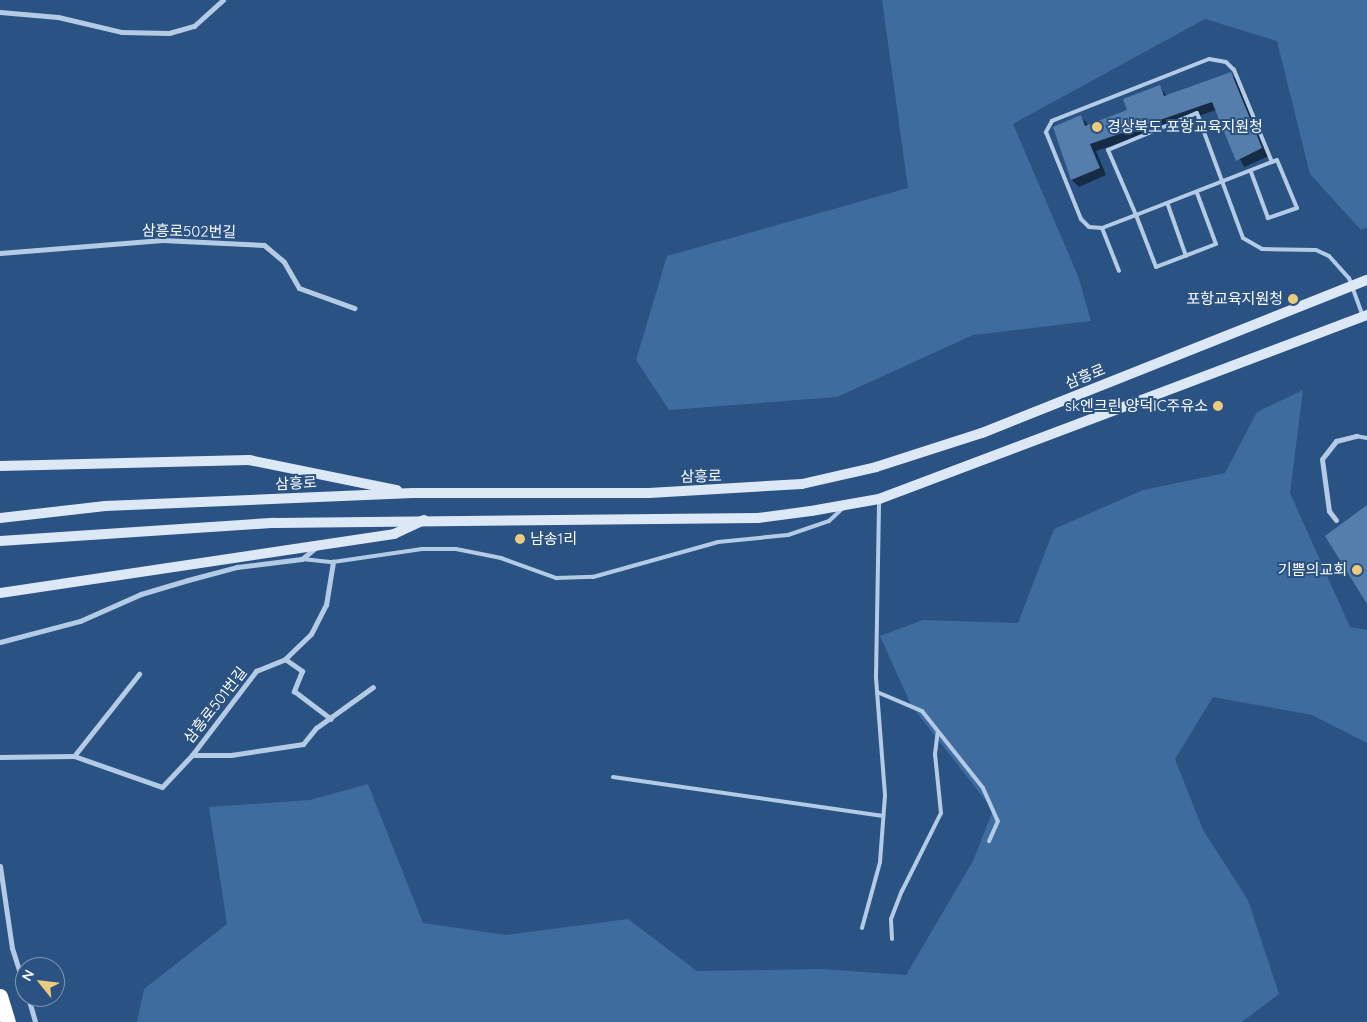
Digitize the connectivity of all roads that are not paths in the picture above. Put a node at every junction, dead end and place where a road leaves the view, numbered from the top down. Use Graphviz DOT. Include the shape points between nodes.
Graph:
graph roads {
  1 [pos="223,0"];
  2 [pos="0,12"];
  3 [pos="1272,162"];
  4 [pos="1251,172"];
  5 [pos="1222,182"];
  6 [pos="1197,193"];
  7 [pos="1168,205"];
  8 [pos="1136,215"];
  9 [pos="1102,228"];
  10 [pos="0,254"];
  11 [pos="1186,256"];
  12 [pos="1119,271"];
  13 [pos="1367,280"];
  14 [pos="1352,286"];
  15 [pos="354,308"];
  16 [pos="1365,316"];
  17 [pos="1356,436"];
  18 [pos="1367,438"];
  19 [pos="0,466"];
  20 [pos="413,493"];
  21 [pos="879,499"];
  22 [pos="845,505"];
  23 [pos="0,517"];
  24 [pos="430,518"];
  25 [pos="1336,520"];
  26 [pos="326,540"];
  27 [pos="0,541"];
  28 [pos="302,559"];
  29 [pos="333,562"];
  30 [pos="0,593"];
  31 [pos="0,642"];
  32 [pos="285,659"];
  33 [pos="139,674"];
  34 [pos="373,687"];
  35 [pos="877,692"];
  36 [pos="331,719"];
  37 [pos="938,731"];
  38 [pos="192,754"];
  39 [pos="74,756"];
  40 [pos="0,757"];
  41 [pos="613,777"];
  42 [pos="883,816"];
  43 [pos="989,841"];
  44 [pos="0,866"];
  45 [pos="862,928"];
  46 [pos="892,939"];
  47 [pos="15,957"];
  48 [pos="0,996"];
  49 [pos="31,1007"];
  50 [pos="8,1022"];
  51 [pos="36,1022"];
  1 -- 2 [label="street" via="194,26 169,33 122,32 58,17"];
  3 -- 4 [label="lane"];
  3 -- 4 [label="lane" via="1277,160 1296,208 1268,218"];
  3 -- 9 [label="lane" via="1234,70 1226,62 1209,59 1052,121 1046,132 1075,208 1089,227"];
  4 -- 5 [label="lane"];
  5 -- 6 [label="lane"];
  5 -- 8 [label="lane" via="1197,113 1108,150"];
  5 -- 14 [label="lane" via="1243,238 1252,246 1316,250 1329,256"];
  6 -- 7 [label="lane"];
  6 -- 11 [label="lane" via="1216,244"];
  7 -- 8 [label="lane"];
  7 -- 11 [label="lane"];
  8 -- 9 [label="lane"];
  8 -- 11 [label="lane" via="1156,267"];
  9 -- 12 [label="lane"];
  10 -- 15 [label="street, 삼흥로502번길" via="162,240 264,245 284,262 299,288"];
  13 -- 14 [label="main road, 삼흥로"];
  14 -- 16 [label="lane"];
  14 -- 20 [label="main road, 삼흥로" via="982,432 876,467 802,484 668,492"];
  16 -- 21 [label="main road"];
  17 -- 18 [label="lane"];
  17 -- 25 [label="street" via="1336,441 1322,459 1328,504"];
  19 -- 20 [label="main road" via="249,460"];
  20 -- 23 [label="main road, 삼흥로" via="105,506"];
  21 -- 22 [label="main road"];
  21 -- 35 [label="lane"];
  22 -- 24 [label="main road" via="758,518"];
  22 -- 29 [label="lane" via="829,521 788,536 718,542 593,577 556,578 501,558 422,548"];
  24 -- 26 [label="main road" via="394,534"];
  24 -- 27 [label="main road" via="103,531"];
  26 -- 28 [label="street"];
  26 -- 30 [label="main road"];
  28 -- 29 [label="lane"];
  28 -- 31 [label="street" via="237,567 188,580 141,594 80,622"];
  29 -- 32 [label="street, 삼흥로501번길" via="326,605 311,634"];
  32 -- 36 [label="street" via="302,671 294,691"];
  32 -- 38 [label="street, 삼흥로501번길" via="256,671"];
  33 -- 39 [label="street"];
  34 -- 36 [label="street, 삼흥로501번길"];
  35 -- 37 [label="lane" via="922,711"];
  35 -- 42 [label="lane"];
  36 -- 38 [label="street, 삼흥로501번길" via="303,744 231,755"];
  37 -- 43 [label="lane" via="983,788 995,813 998,821"];
  37 -- 46 [label="lane" via="935,754 941,813 902,891 892,919"];
  38 -- 39 [label="street, 삼흥로501번길" via="162,787"];
  39 -- 40 [label="street, 삼흥로501번길"];
  41 -- 42 [label="lane"];
  42 -- 45 [label="lane" via="880,862"];
  44 -- 47 [label="street"];
  48 -- 50 [label="highway"];
  49 -- 51 [label="street"];
}
